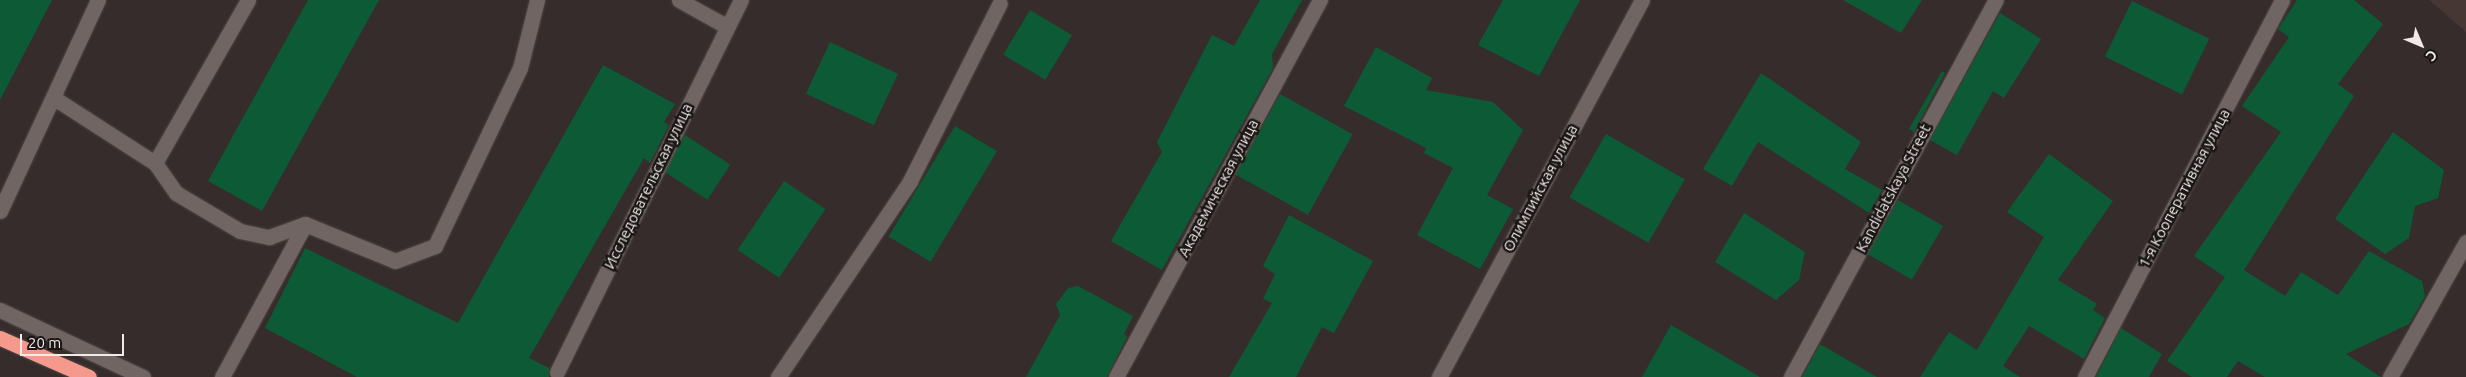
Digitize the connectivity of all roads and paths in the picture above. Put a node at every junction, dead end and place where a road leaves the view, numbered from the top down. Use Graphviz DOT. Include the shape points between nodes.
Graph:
graph roads {
  1 [pos="98,0"];
  2 [pos="248,0"];
  3 [pos="537,0"];
  4 [pos="678,0"];
  5 [pos="741,0"];
  6 [pos="1320,0"];
  7 [pos="1642,0"];
  8 [pos="1996,0"];
  9 [pos="2282,0"];
  10 [pos="1000,3"];
  11 [pos="726,26"];
  12 [pos="54,98"];
  13 [pos="155,163"];
  14 [pos="0,212"];
  15 [pos="304,224"];
  16 [pos="2466,242"];
  17 [pos="0,310"];
  18 [pos="0,338"];
  19 [pos="557,372"];
  20 [pos="88,377"];
  21 [pos="143,377"];
  22 [pos="222,377"];
  23 [pos="778,377"];
  24 [pos="1116,377"];
  25 [pos="1438,377"];
  26 [pos="1791,377"];
  27 [pos="2085,377"];
  28 [pos="2390,377"];
  1 -- 12 [label="street"];
  2 -- 13 [label="street"];
  3 -- 15 [label="street" via="520,68 435,246 395,261"];
  4 -- 11 [label="street"];
  5 -- 11 [label="street, Исследовательская улица"];
  6 -- 24 [label="street, Академическая улица"];
  7 -- 25 [label="street, Олимпийская улица"];
  8 -- 26 [label="street, Kandidatskaya Street"];
  9 -- 27 [label="street, 1-я Кооперативная улица"];
  10 -- 23 [label="street" via="910,181"];
  11 -- 19 [label="street, Исследовательская улица"];
  12 -- 13 [label="street"];
  12 -- 14 [label="street"];
  13 -- 15 [label="street" via="176,193 240,231 268,237"];
  15 -- 22 [label="street"];
  16 -- 28 [label="street"];
  17 -- 21 [label="street"];
  18 -- 20 [label="highway"];
}
